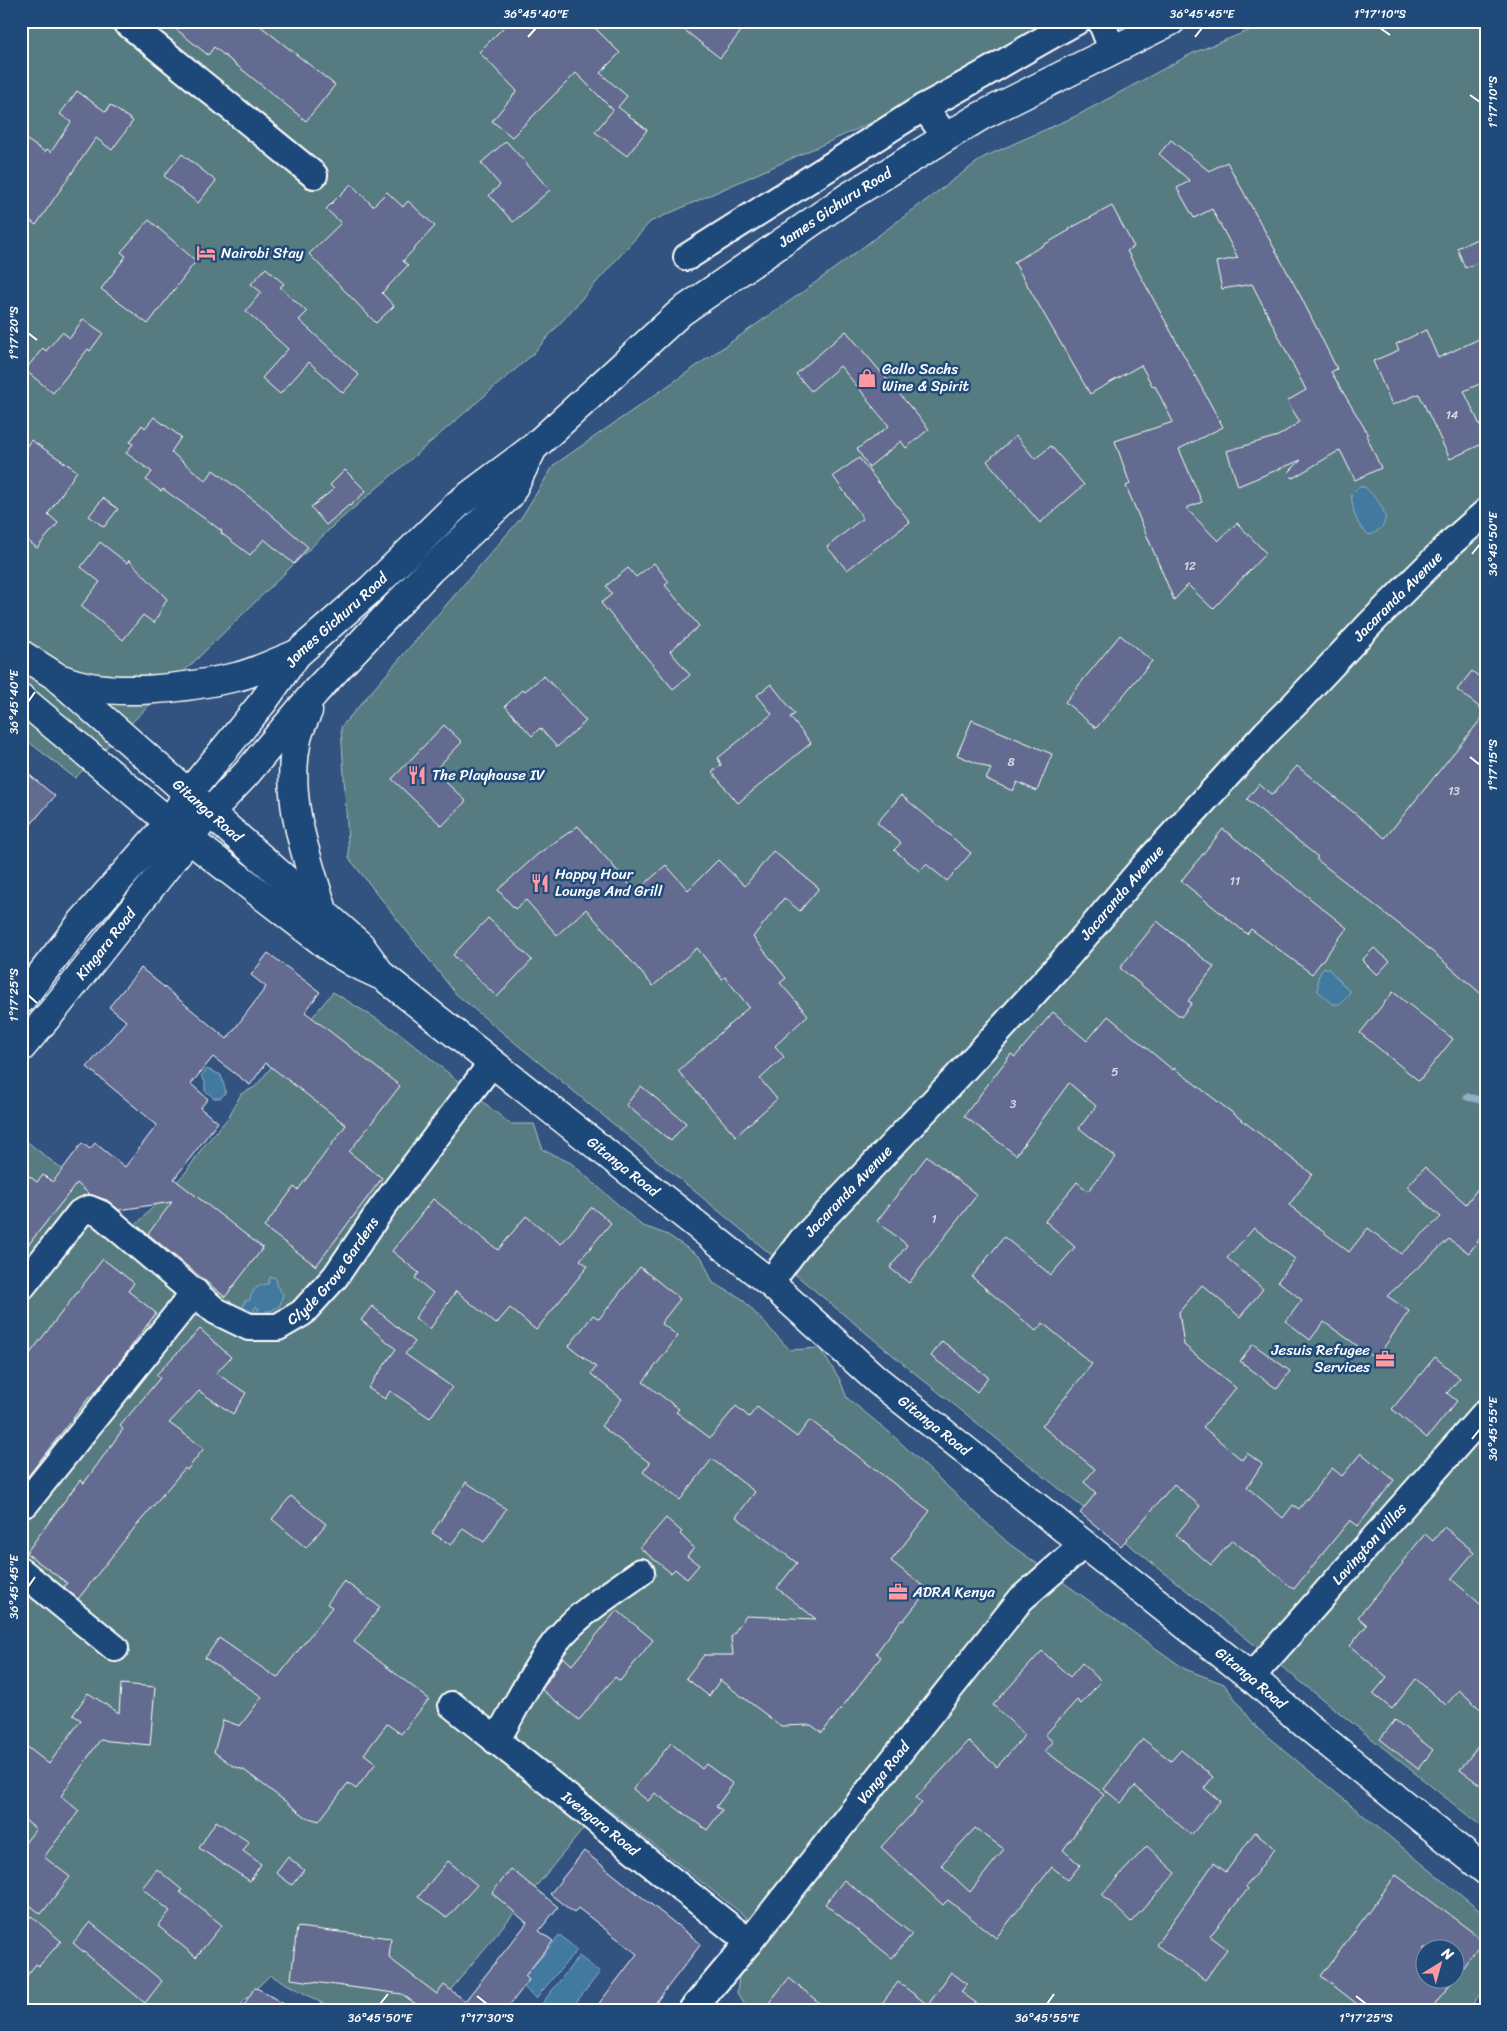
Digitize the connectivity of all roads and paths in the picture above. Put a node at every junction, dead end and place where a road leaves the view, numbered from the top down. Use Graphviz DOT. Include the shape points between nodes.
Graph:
graph roads {
  1 [pos="125,21"];
  2 [pos="1077,21"];
  3 [pos="1101,21"];
  4 [pos="1170,21"];
  5 [pos="1112,49"];
  6 [pos="924,107"];
  7 [pos="946,137"];
  8 [pos="314,174"];
  9 [pos="687,257"];
  10 [pos="534,446"];
  11 [pos="1486,512"];
  12 [pos="21,654"];
  13 [pos="297,654"];
  14 [pos="54,676"];
  15 [pos="316,691"];
  16 [pos="21,698"];
  17 [pos="188,794"];
  18 [pos="210,812"];
  19 [pos="179,831"];
  20 [pos="324,914"];
  21 [pos="384,977"];
  22 [pos="21,1000"];
  23 [pos="21,1048"];
  24 [pos="492,1063"];
  25 [pos="770,1283"];
  26 [pos="21,1288"];
  27 [pos="194,1292"];
  28 [pos="1486,1412"];
  29 [pos="26,1503"];
  30 [pos="1083,1545"];
  31 [pos="21,1571"];
  32 [pos="642,1572"];
  33 [pos="115,1648"];
  34 [pos="1251,1677"];
  35 [pos="452,1705"];
  36 [pos="496,1741"];
  37 [pos="1486,1871"];
  38 [pos="749,1942"];
  39 [pos="704,2005"];
  1 -- 8 [label="street"];
  2 -- 6 [label="street"];
  3 -- 5 [label="street"];
  4 -- 5 [label="main road, James Gichuru Road"];
  5 -- 7 [label="main road, James Gichuru Road"];
  6 -- 7 [label="street"];
  6 -- 9 [label="street"];
  7 -- 10 [label="main road, James Gichuru Road" via="848,197 681,312"];
  10 -- 13 [label="main road, James Gichuru Road" via="458,504 370,590"];
  10 -- 15 [label="main road, James Gichuru Road" via="509,496 430,570"];
  11 -- 25 [label="street, Jacaranda Avenue" via="1371,623 1266,733 1146,864 1066,958 802,1240"];
  12 -- 14 [label="main road, Gitanga Road"];
  13 -- 14 [label="main road" via="238,677 163,689 79,686"];
  13 -- 17 [label="main road, James Gichuru Road" via="263,702"];
  14 -- 17 [label="main road, Gitanga Road"];
  15 -- 18 [label="main road, James Gichuru Road"];
  15 -- 20 [label="main road" via="297,737 292,792 298,826"];
  16 -- 19 [label="main road, Gitanga Road"];
  17 -- 18 [label="main road, Gitanga Road"];
  17 -- 19 [label="main road, James Gichuru Road"];
  18 -- 19 [label="main road, James Gichuru Road"];
  18 -- 20 [label="main road, Gitanga Road"];
  19 -- 21 [label="main road, Gitanga Road" via="333,950"];
  19 -- 22 [label="main road, Kingara Road" via="82,922"];
  19 -- 23 [label="main road, Kingara Road" via="56,1007"];
  20 -- 21 [label="main road, Gitanga Road" via="360,945"];
  21 -- 24 [label="main road, Gitanga Road"];
  24 -- 25 [label="main road, Gitanga Road"];
  24 -- 27 [label="street, Clyde Grove Gardens" via="334,1277 302,1313 278,1327 249,1327 216,1311"];
  25 -- 30 [label="main road, Gitanga Road" via="877,1380"];
  26 -- 27 [label="street, Clyde Grove Gardens" via="80,1213 89,1209 101,1214"];
  27 -- 29 [label="street"];
  28 -- 34 [label="street, Lavington Villas"];
  30 -- 34 [label="main road, Gitanga Road"];
  30 -- 38 [label="street, Vanga Road" via="1021,1599"];
  31 -- 33 [label="street"];
  32 -- 36 [label="street" via="567,1628"];
  34 -- 37 [label="main road, Gitanga Road"];
  35 -- 36 [label="street, Ivengara Road"];
  36 -- 38 [label="street, Ivengara Road"];
  38 -- 39 [label="street, Vanga Road"];
}
